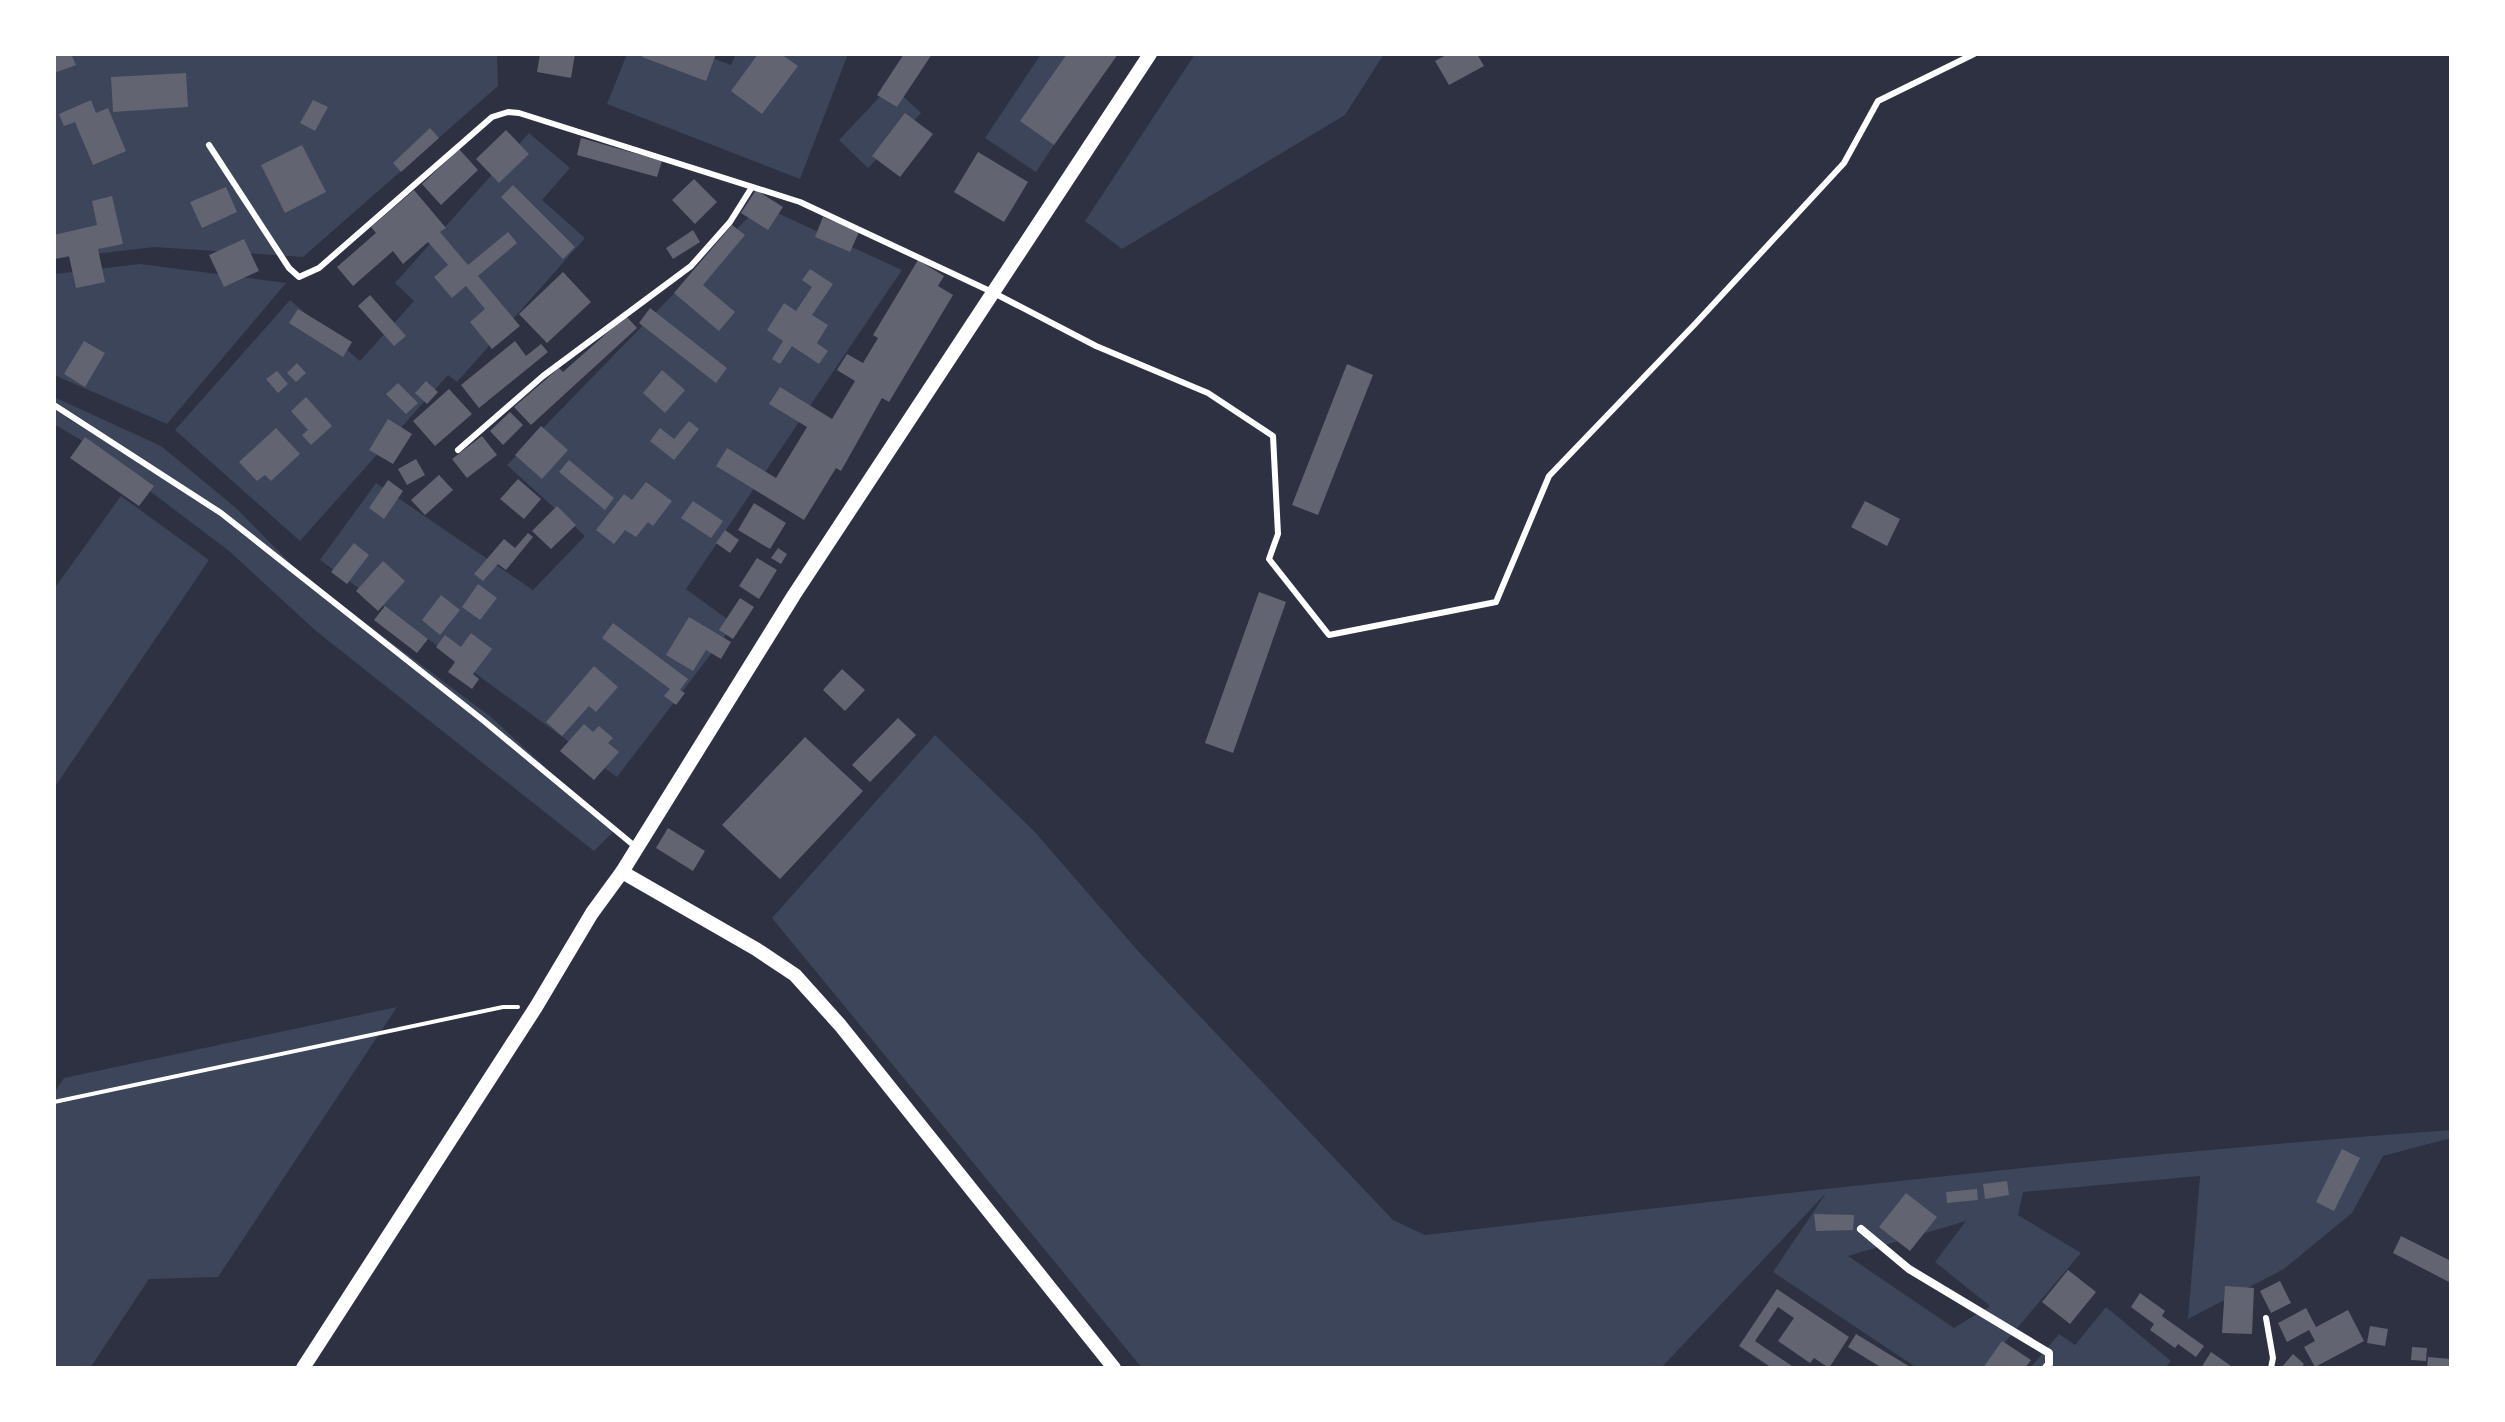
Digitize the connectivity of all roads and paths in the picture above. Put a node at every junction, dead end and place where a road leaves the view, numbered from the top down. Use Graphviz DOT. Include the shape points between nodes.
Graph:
graph roads {
  1 [pos="1150,54"];
  2 [pos="1974,54"];
  3 [pos="209,145"];
  4 [pos="752,187"];
  5 [pos="992,292"];
  6 [pos="54,405"];
  7 [pos="458,450"];
  8 [pos="637,848"];
  9 [pos="622,872"];
  10 [pos="536,1007"];
  11 [pos="54,1102"];
  12 [pos="1861,1229"];
  13 [pos="2266,1318"];
  14 [pos="303,1368"];
  15 [pos="1114,1368"];
  16 [pos="2046,1368"];
  17 [pos="2271,1368"];
  1 -- 5 [label="street"];
  2 -- 5 [label="lane" via="1878,101 1844,163 1549,476 1496,602 1329,635 1269,559 1278,534 1273,436 1208,393 1096,346"];
  3 -- 4 [label="lane" via="299,277 319,268 492,117 508,112"];
  4 -- 5 [label="lane" via="800,202"];
  4 -- 7 [label="lane" via="691,266 543,376"];
  5 -- 8 [label="street"];
  6 -- 8 [label="lane" via="221,513"];
  8 -- 9 [label="street"];
  9 -- 10 [label="street"];
  9 -- 15 [label="street" via="795,975"];
  10 -- 11 [label="path" via="503,1007"];
  10 -- 14 [label="street"];
  12 -- 16 [label="street" via="1909,1269 2049,1353"];
  13 -- 17 [label="lane"];
}
